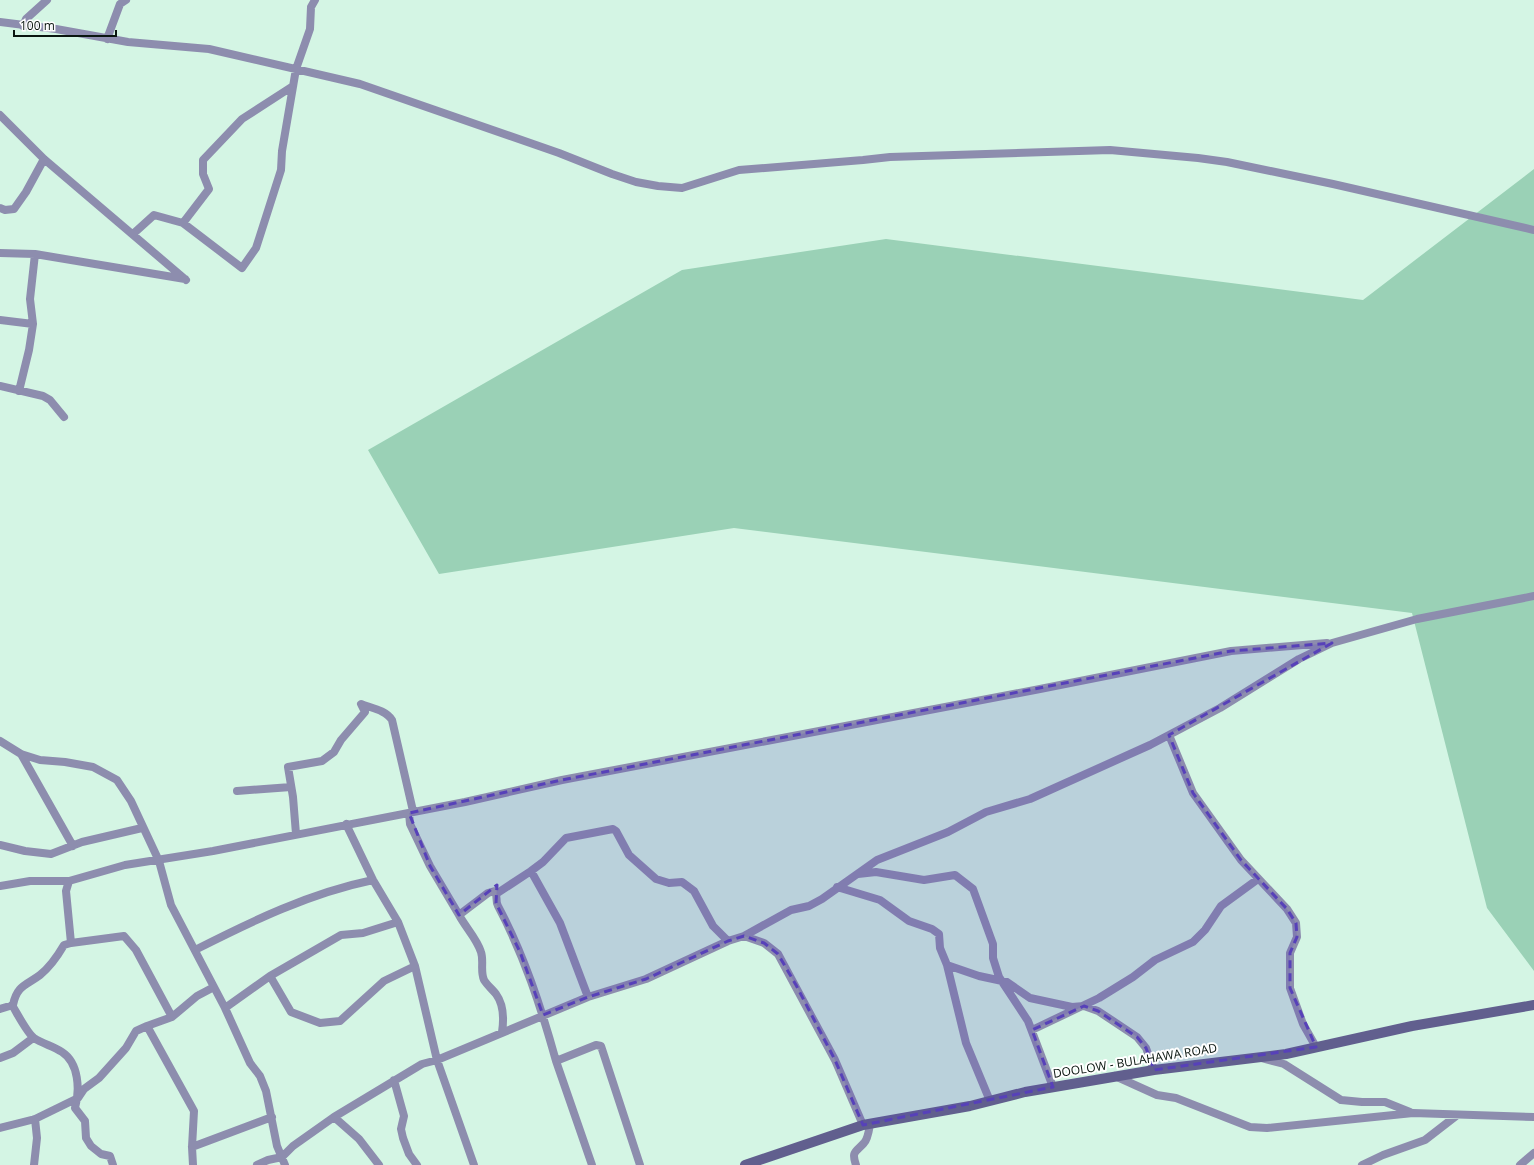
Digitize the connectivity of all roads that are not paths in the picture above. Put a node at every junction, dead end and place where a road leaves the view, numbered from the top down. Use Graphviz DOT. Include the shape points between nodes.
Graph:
graph roads {
  1 [pos="47,0"];
  2 [pos="126,0"];
  3 [pos="305,0"];
  4 [pos="313,3"];
  5 [pos="0,22"];
  6 [pos="23,26"];
  7 [pos="107,39"];
  8 [pos="296,68"];
  9 [pos="293,86"];
  10 [pos="0,115"];
  11 [pos="44,159"];
  12 [pos="0,208"];
  13 [pos="183,223"];
  14 [pos="1534,230"];
  15 [pos="133,234"];
  16 [pos="0,253"];
  17 [pos="35,254"];
  18 [pos="0,320"];
  19 [pos="33,324"];
  20 [pos="0,386"];
  21 [pos="19,391"];
  22 [pos="64,417"];
  23 [pos="1534,596"];
  24 [pos="1332,642"];
  25 [pos="1169,735"];
  26 [pos="0,742"];
  27 [pos="21,754"];
  28 [pos="291,787"];
  29 [pos="237,791"];
  30 [pos="411,812"];
  31 [pos="346,824"];
  32 [pos="142,828"];
  33 [pos="296,834"];
  34 [pos="0,845"];
  35 [pos="73,846"];
  36 [pos="159,861"];
  37 [pos="531,871"];
  38 [pos="854,875"];
  39 [pos="373,880"];
  40 [pos="1258,880"];
  41 [pos="69,881"];
  42 [pos="0,886"];
  43 [pos="837,887"];
  44 [pos="496,894"];
  45 [pos="460,915"];
  46 [pos="398,922"];
  47 [pos="744,936"];
  48 [pos="728,941"];
  49 [pos="71,943"];
  50 [pos="195,950"];
  51 [pos="947,965"];
  52 [pos="415,966"];
  53 [pos="270,976"];
  54 [pos="1001,979"];
  55 [pos="214,987"];
  56 [pos="588,997"];
  57 [pos="13,1005"];
  58 [pos="1534,1005"];
  59 [pos="1084,1006"];
  60 [pos="225,1008"];
  61 [pos="0,1009"];
  62 [pos="543,1016"];
  63 [pos="172,1017"];
  64 [pos="147,1026"];
  65 [pos="1032,1030"];
  66 [pos="502,1032"];
  67 [pos="34,1038"];
  68 [pos="1316,1047"];
  69 [pos="1254,1057"];
  70 [pos="0,1058"];
  71 [pos="437,1060"];
  72 [pos="556,1061"];
  73 [pos="1154,1070"];
  74 [pos="1115,1076"];
  75 [pos="394,1080"];
  76 [pos="1053,1087"];
  77 [pos="78,1098"];
  78 [pos="990,1101"];
  79 [pos="1413,1113"];
  80 [pos="1456,1116"];
  81 [pos="272,1117"];
  82 [pos="334,1117"];
  83 [pos="1534,1117"];
  84 [pos="36,1119"];
  85 [pos="866,1125"];
  86 [pos="0,1128"];
  87 [pos="192,1147"];
  88 [pos="1534,1153"];
  89 [pos="282,1157"];
  90 [pos="34,1165"];
  91 [pos="113,1165"];
  92 [pos="193,1165"];
  93 [pos="257,1165"];
  94 [pos="285,1165"];
  95 [pos="379,1165"];
  96 [pos="417,1165"];
  97 [pos="474,1165"];
  98 [pos="592,1165"];
  99 [pos="640,1165"];
  100 [pos="746,1165"];
  101 [pos="856,1165"];
  102 [pos="1362,1165"];
  103 [pos="1520,1165"];
  1 -- 6 [label="street" via="26,19"];
  2 -- 7 [label="street" via="120,4"];
  3 -- 4 [label="street"];
  4 -- 8 [label="street" via="310,29"];
  5 -- 6 [label="street"];
  6 -- 7 [label="street" via="56,29"];
  7 -- 8 [label="street" via="209,49"];
  8 -- 9 [label="street"];
  8 -- 14 [label="street" via="360,84 618,176 658,186 682,188 739,170 890,157 1110,150 1227,162 1444,208"];
  9 -- 13 [label="street" via="242,119 203,160 203,174 209,189"];
  9 -- 13 [label="street" via="281,170 272,203 256,248 242,268"];
  10 -- 11 [label="street"];
  11 -- 12 [label="street" via="14,209"];
  11 -- 15 [label="street"];
  13 -- 15 [label="street" via="154,215"];
  15 -- 17 [label="street" via="186,280"];
  16 -- 17 [label="street"];
  17 -- 19 [label="street" via="30,300"];
  18 -- 19 [label="street"];
  19 -- 21 [label="street"];
  20 -- 21 [label="street"];
  21 -- 22 [label="street" via="50,400"];
  23 -- 24 [label="street" via="1417,619"];
  24 -- 25 [label="street"];
  24 -- 30 [label="street" via="1231,651 562,780"];
  25 -- 38 [label="street" via="1030,798 986,812 948,832 877,860"];
  25 -- 40 [label="street" via="1193,793"];
  26 -- 27 [label="street"];
  27 -- 32 [label="street" via="40,760 93,767 117,780 131,801"];
  27 -- 35 [label="street"];
  28 -- 29 [label="street"];
  28 -- 30 [label="street" via="288,767 322,761 334,752 365,712 361,704 385,712 392,720"];
  28 -- 33 [label="street"];
  30 -- 31 [label="street"];
  30 -- 45 [label="street" via="410,824 430,866"];
  31 -- 33 [label="street"];
  31 -- 39 [label="street"];
  32 -- 35 [label="street" via="106,835"];
  32 -- 36 [label="street"];
  33 -- 36 [label="street"];
  34 -- 35 [label="street" via="51,854"];
  36 -- 41 [label="street" via="125,865"];
  36 -- 50 [label="street" via="171,905"];
  37 -- 44 [label="street"];
  37 -- 48 [label="street" via="566,838 613,829 629,855 656,879 669,883 682,882 694,892 713,926"];
  37 -- 56 [label="street" via="560,923"];
  38 -- 43 [label="street"];
  38 -- 54 [label="street" via="876,872 924,880 955,875 966,882 973,889 978,902 993,944 993,958"];
  39 -- 46 [label="street"];
  39 -- 50 [label="street" via="296,903 247,923"];
  40 -- 59 [label="street" via="1221,906 1205,930 1193,942 1155,960 1133,977"];
  40 -- 68 [label="street" via="1283,904 1296,923 1297,937 1290,953 1290,988 1303,1024"];
  41 -- 42 [label="street" via="30,881"];
  41 -- 49 [label="street" via="66,891"];
  43 -- 47 [label="street" via="809,906 791,910"];
  43 -- 51 [label="street" via="880,900 909,921 932,928 938,934"];
  44 -- 45 [label="street" via="488,893"];
  44 -- 62 [label="street" via="496,903 520,952"];
  45 -- 66 [label="street" via="481,950 485,982 500,1002 504,1020"];
  46 -- 52 [label="street"];
  46 -- 53 [label="street" via="363,933 341,935"];
  47 -- 48 [label="street"];
  47 -- 85 [label="street" via="764,943 778,954 835,1060"];
  48 -- 56 [label="street" via="646,979"];
  49 -- 57 [label="street" via="64,945 39,976 26,982 15,996"];
  49 -- 63 [label="street" via="124,936 136,950"];
  50 -- 55 [label="street"];
  51 -- 54 [label="street" via="979,976"];
  51 -- 78 [label="street" via="966,1043"];
  52 -- 53 [label="street" via="384,982 340,1021 320,1023 291,1012"];
  52 -- 71 [label="street"];
  53 -- 60 [label="street"];
  54 -- 59 [label="street" via="1030,998 1072,1007"];
  54 -- 65 [label="street"];
  55 -- 60 [label="street"];
  55 -- 63 [label="street" via="197,996"];
  56 -- 62 [label="street"];
  57 -- 61 [label="street"];
  57 -- 67 [label="street"];
  58 -- 68 [label="main road, DOOLOW - BULAHAWA ROAD" via="1412,1026"];
  59 -- 65 [label="street"];
  59 -- 73 [label="street" via="1098,1011 1137,1037 1146,1048"];
  60 -- 81 [label="street" via="250,1063 260,1076"];
  62 -- 66 [label="street"];
  62 -- 72 [label="street"];
  63 -- 64 [label="street"];
  64 -- 77 [label="street" via="136,1031 126,1048"];
  64 -- 87 [label="street" via="194,1111"];
  65 -- 76 [label="street"];
  66 -- 71 [label="street"];
  67 -- 70 [label="street" via="13,1053"];
  67 -- 77 [label="street" via="64,1053 72,1064 78,1082"];
  68 -- 69 [label="main road, DOOLOW - BULAHAWA ROAD" via="1286,1054"];
  69 -- 73 [label="main road, DOOLOW - BULAHAWA ROAD"];
  69 -- 79 [label="street" via="1284,1064 1341,1100 1385,1102"];
  71 -- 75 [label="street" via="422,1064"];
  71 -- 97 [label="street"];
  72 -- 98 [label="street"];
  72 -- 99 [label="street" via="596,1045 601,1046"];
  73 -- 74 [label="main road, DOOLOW - BULAHAWA ROAD"];
  74 -- 76 [label="main road, DOOLOW - BULAHAWA ROAD"];
  74 -- 79 [label="street" via="1157,1095 1176,1098 1250,1127 1267,1128"];
  75 -- 82 [label="street"];
  75 -- 96 [label="street" via="404,1116 401,1129 403,1138 409,1154"];
  76 -- 78 [label="main road, DOOLOW - BULAHAWA ROAD"];
  77 -- 84 [label="street"];
  77 -- 91 [label="street" via="75,1108 85,1121 86,1138 90,1146 101,1154 110,1156"];
  78 -- 85 [label="main road, DOOLOW - BULAHAWA ROAD"];
  79 -- 80 [label="street"];
  80 -- 83 [label="street"];
  80 -- 102 [label="street" via="1425,1140"];
  81 -- 87 [label="street"];
  81 -- 89 [label="street" via="277,1146"];
  82 -- 89 [label="street" via="292,1146"];
  82 -- 95 [label="street" via="359,1139"];
  84 -- 86 [label="street"];
  84 -- 90 [label="street"];
  85 -- 100 [label="main road, DOOLOW - BULAHAWA ROAD"];
  85 -- 101 [label="street" via="865,1143 856,1150 854,1158"];
  87 -- 92 [label="street"];
  88 -- 103 [label="street"];
  89 -- 93 [label="street"];
  89 -- 94 [label="street"];
}
